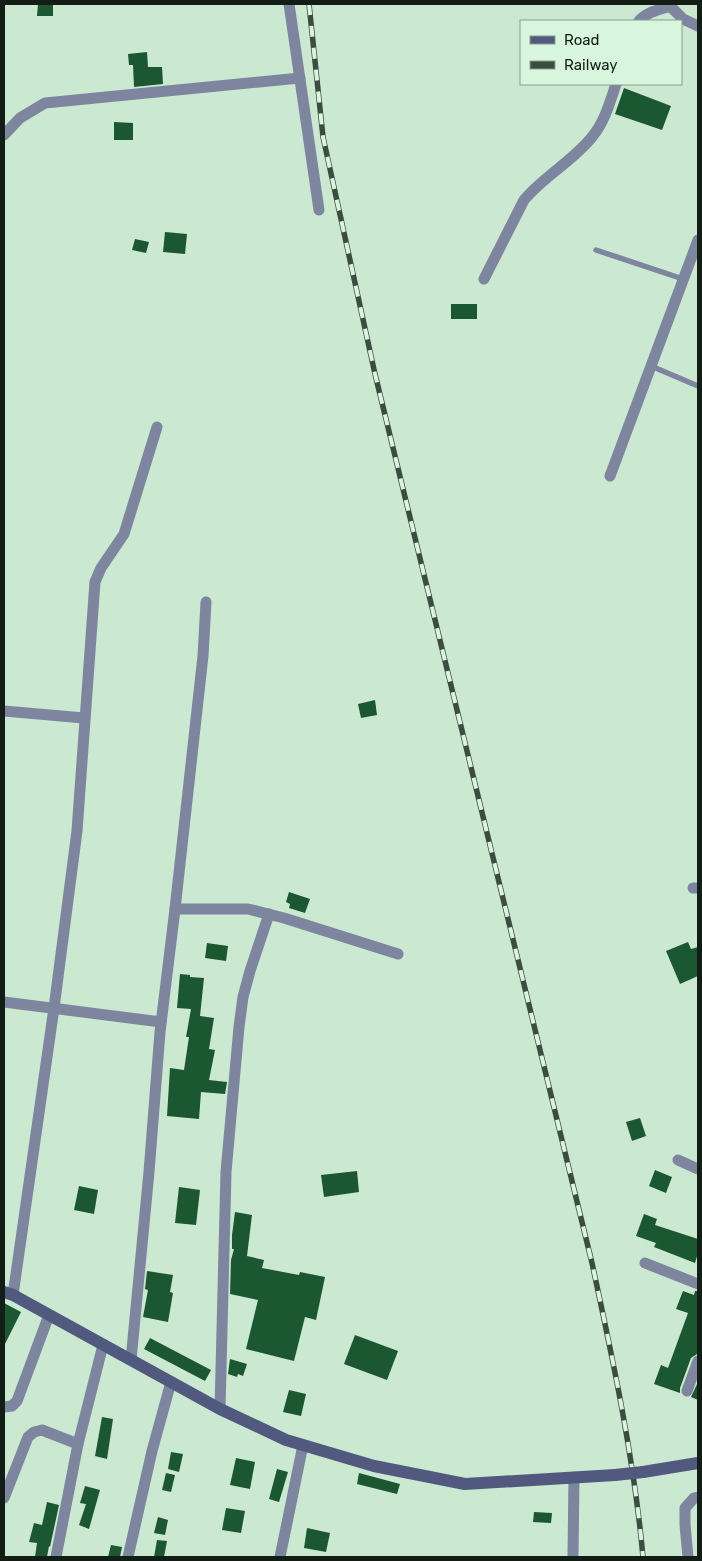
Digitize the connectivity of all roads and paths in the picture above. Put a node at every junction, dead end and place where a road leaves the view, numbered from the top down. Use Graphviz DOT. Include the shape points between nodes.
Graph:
graph roads {
  1 [pos="289,4"];
  2 [pos="670,5"];
  3 [pos="640,20"];
  4 [pos="698,26"];
  5 [pos="300,78"];
  6 [pos="616,85"];
  7 [pos="4,135"];
  8 [pos="319,210"];
  9 [pos="698,240"];
  10 [pos="596,250"];
  11 [pos="484,279"];
  12 [pos="684,280"];
  13 [pos="651,366"];
  14 [pos="698,386"];
  15 [pos="157,427"];
  16 [pos="610,476"];
  17 [pos="206,602"];
  18 [pos="4,711"];
  19 [pos="84,718"];
  20 [pos="175,909"];
  21 [pos="269,914"];
  22 [pos="398,954"];
  23 [pos="4,1002"];
  24 [pos="54,1008"];
  25 [pos="161,1022"];
  26 [pos="678,1160"];
  27 [pos="698,1169"];
  28 [pos="644,1263"];
  29 [pos="698,1284"];
  30 [pos="8,1294"];
  31 [pos="49,1315"];
  32 [pos="103,1345"];
  33 [pos="130,1360"];
  34 [pos="698,1361"];
  35 [pos="171,1382"];
  36 [pos="687,1391"];
  37 [pos="4,1406"];
  38 [pos="220,1409"];
  39 [pos="78,1444"];
  40 [pos="303,1445"];
  41 [pos="698,1463"];
  42 [pos="574,1477"];
  43 [pos="698,1497"];
  44 [pos="4,1498"];
  45 [pos="56,1557"];
  46 [pos="128,1557"];
  47 [pos="280,1557"];
  48 [pos="573,1557"];
  49 [pos="688,1557"];
  1 -- 5 [label="street"];
  2 -- 3 [label="street"];
  2 -- 4 [label="street" via="683,19"];
  5 -- 7 [label="street" via="45,103 20,118"];
  5 -- 8 [label="street"];
  6 -- 11 [label="street" via="603,120 593,136 524,200"];
  9 -- 12 [label="street"];
  10 -- 12 [label="lane"];
  12 -- 13 [label="street"];
  13 -- 14 [label="lane"];
  13 -- 16 [label="street"];
  15 -- 19 [label="street" via="124,534 100,568 96,582"];
  17 -- 20 [label="street"];
  18 -- 19 [label="street"];
  19 -- 24 [label="street" via="77,832"];
  20 -- 21 [label="street" via="248,909"];
  20 -- 25 [label="street"];
  21 -- 22 [label="street"];
  21 -- 38 [label="street" via="243,996 239,1027 226,1172"];
  23 -- 24 [label="street"];
  24 -- 25 [label="street"];
  24 -- 30 [label="street"];
  25 -- 33 [label="street"];
  26 -- 27 [label="street"];
  28 -- 29 [label="street"];
  30 -- 31 [label="street"];
  31 -- 32 [label="street"];
  31 -- 37 [label="street" via="17,1401 12,1406"];
  32 -- 33 [label="street"];
  32 -- 39 [label="street"];
  33 -- 35 [label="street"];
  34 -- 36 [label="street"];
  35 -- 38 [label="street"];
  35 -- 46 [label="street"];
  38 -- 40 [label="street"];
  39 -- 44 [label="street" via="42,1430 34,1432 28,1438"];
  39 -- 45 [label="street"];
  40 -- 42 [label="street" via="374,1466 465,1484"];
  40 -- 47 [label="street"];
  41 -- 42 [label="street, bridge" via="643,1472"];
  42 -- 48 [label="street"];
  43 -- 49 [label="street" via="685,1508"];
}
